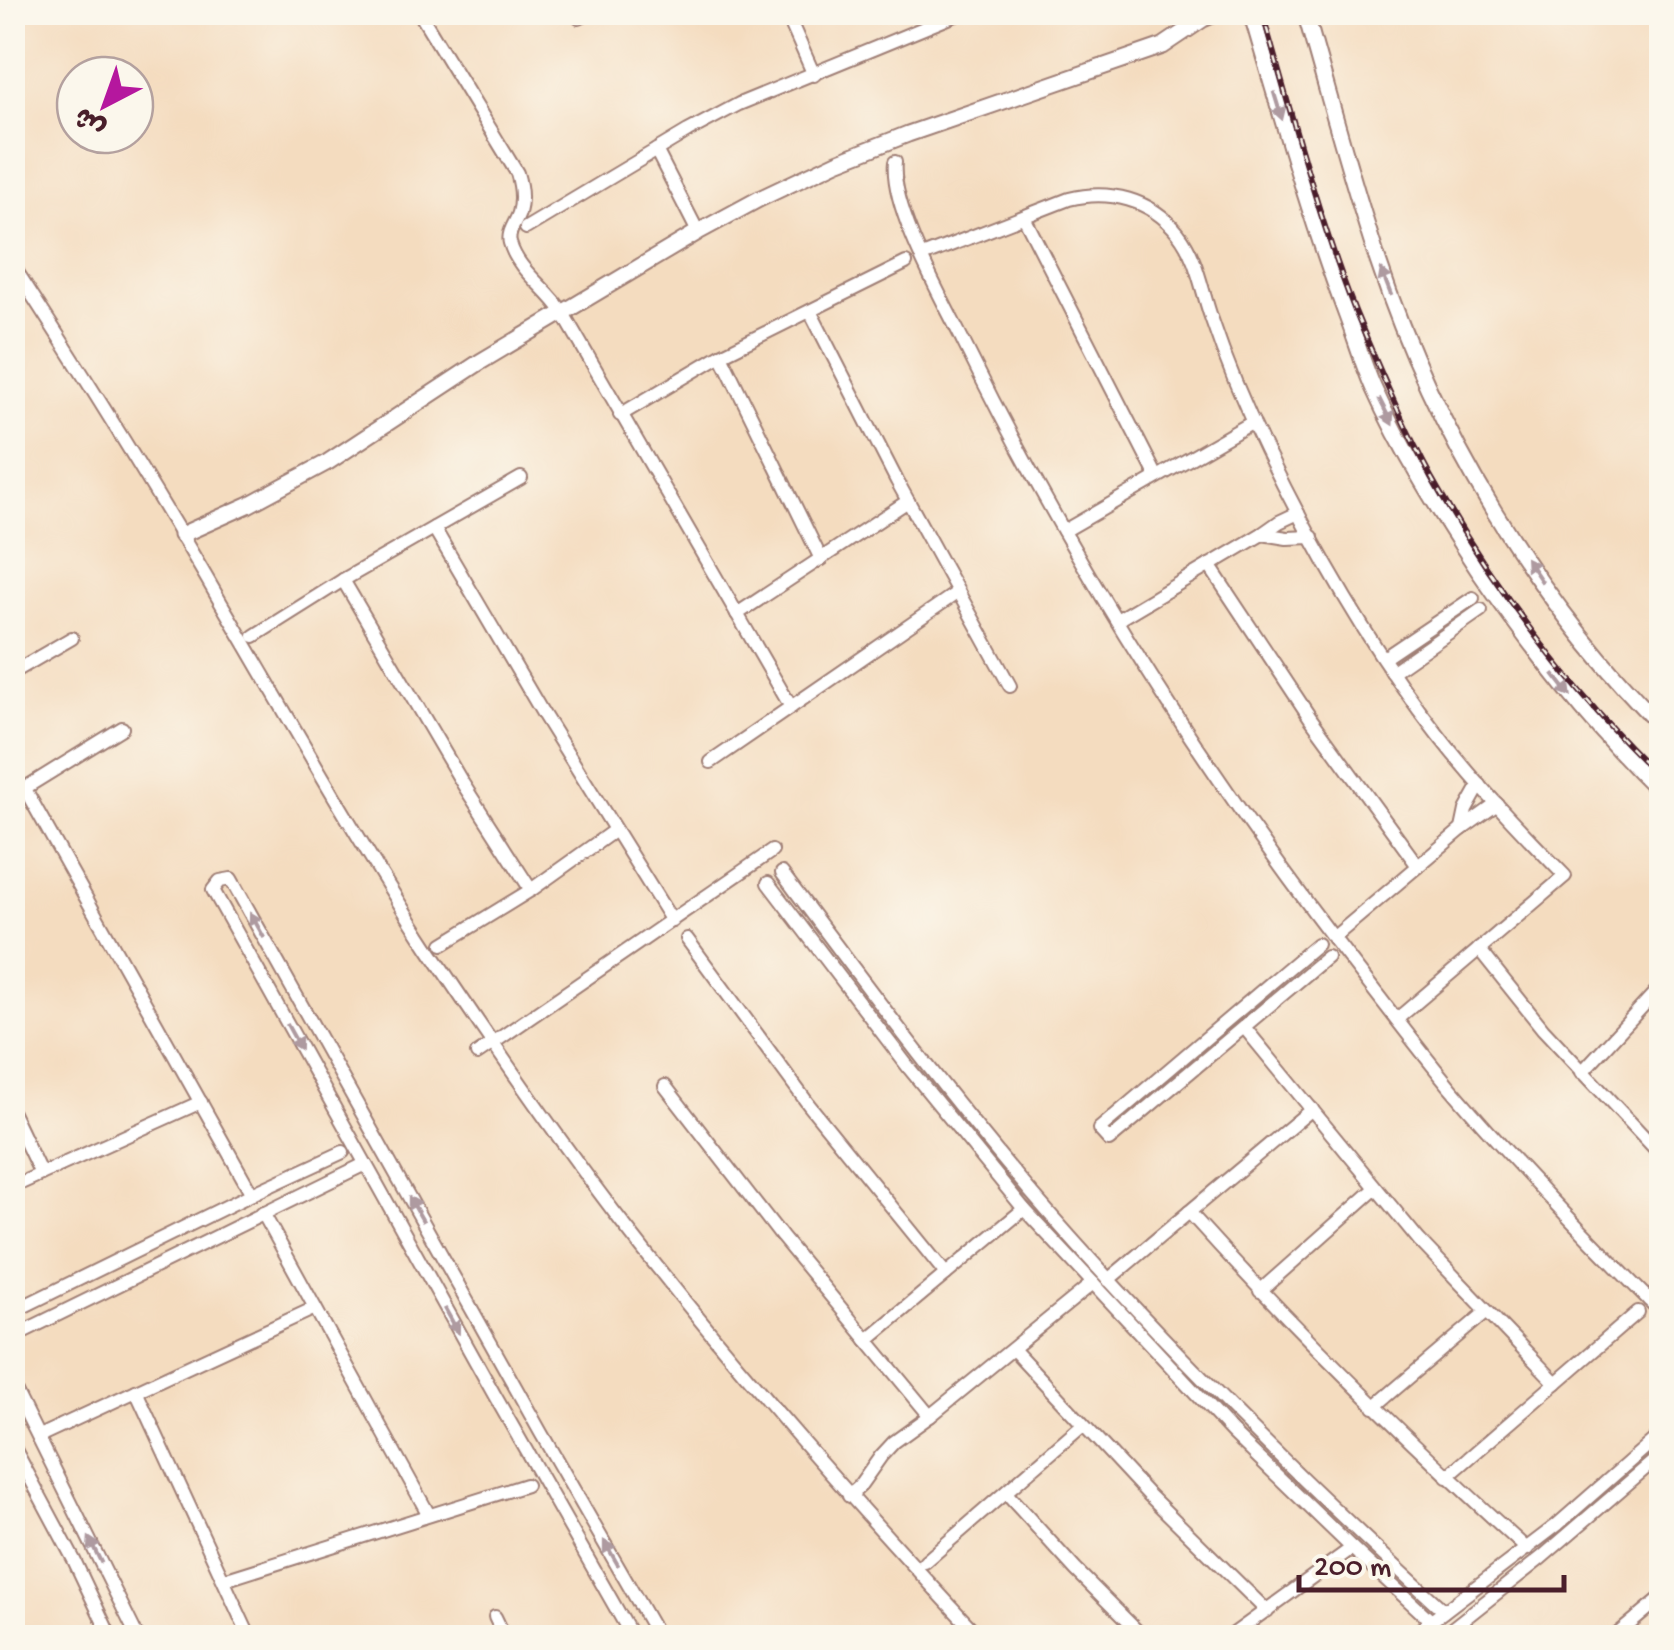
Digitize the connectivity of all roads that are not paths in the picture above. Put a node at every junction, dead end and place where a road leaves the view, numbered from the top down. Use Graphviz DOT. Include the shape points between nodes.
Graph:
graph roads {
  1 [pos="419,12"];
  2 [pos="786,12"];
  3 [pos="963,12"];
  4 [pos="1219,12"];
  5 [pos="1250,12"];
  6 [pos="1305,12"];
  7 [pos="814,74"];
  8 [pos="656,150"];
  9 [pos="895,162"];
  10 [pos="1024,217"];
  11 [pos="526,228"];
  12 [pos="698,232"];
  13 [pos="922,256"];
  14 [pos="906,263"];
  15 [pos="12,264"];
  16 [pos="810,311"];
  17 [pos="563,314"];
  18 [pos="721,356"];
  19 [pos="620,415"];
  20 [pos="1253,422"];
  21 [pos="521,478"];
  22 [pos="1156,478"];
  23 [pos="908,501"];
  24 [pos="1298,513"];
  25 [pos="434,528"];
  26 [pos="1064,531"];
  27 [pos="1262,534"];
  28 [pos="181,535"];
  29 [pos="1312,538"];
  30 [pos="821,559"];
  31 [pos="1210,565"];
  32 [pos="343,580"];
  33 [pos="958,592"];
  34 [pos="737,614"];
  35 [pos="1116,620"];
  36 [pos="254,636"];
  37 [pos="72,638"];
  38 [pos="1384,658"];
  39 [pos="1392,672"];
  40 [pos="12,673"];
  41 [pos="1010,686"];
  42 [pos="791,706"];
  43 [pos="1662,727"];
  44 [pos="122,728"];
  45 [pos="711,762"];
  46 [pos="1480,786"];
  47 [pos="19,792"];
  48 [pos="1662,794"];
  49 [pos="1497,804"];
  50 [pos="1462,829"];
  51 [pos="616,830"];
  52 [pos="772,851"];
  53 [pos="1418,866"];
  54 [pos="782,873"];
  55 [pos="768,882"];
  56 [pos="531,890"];
  57 [pos="812,912"];
  58 [pos="672,921"];
  59 [pos="798,922"];
  60 [pos="1333,938"];
  61 [pos="687,939"];
  62 [pos="443,944"];
  63 [pos="1316,944"];
  64 [pos="1479,949"];
  65 [pos="1327,957"];
  66 [pos="1276,978"];
  67 [pos="1662,985"];
  68 [pos="1287,990"];
  69 [pos="1397,1019"];
  70 [pos="1244,1027"];
  71 [pos="494,1044"];
  72 [pos="477,1054"];
  73 [pos="1582,1072"];
  74 [pos="665,1086"];
  75 [pos="201,1102"];
  76 [pos="1312,1110"];
  77 [pos="12,1113"];
  78 [pos="1659,1149"];
  79 [pos="343,1152"];
  80 [pos="365,1164"];
  81 [pos="41,1174"];
  82 [pos="12,1187"];
  83 [pos="1376,1188"];
  84 [pos="252,1194"];
  85 [pos="1024,1209"];
  86 [pos="1189,1212"];
  87 [pos="263,1214"];
  88 [pos="436,1243"];
  89 [pos="416,1255"];
  90 [pos="946,1274"];
  91 [pos="1108,1280"];
  92 [pos="1092,1284"];
  93 [pos="1662,1286"];
  94 [pos="1260,1291"];
  95 [pos="1649,1300"];
  96 [pos="315,1308"];
  97 [pos="12,1312"];
  98 [pos="1486,1312"];
  99 [pos="1638,1312"];
  100 [pos="1662,1313"];
  101 [pos="12,1336"];
  102 [pos="867,1340"];
  103 [pos="1012,1348"];
  104 [pos="1556,1383"];
  105 [pos="12,1384"];
  106 [pos="136,1391"];
  107 [pos="1374,1407"];
  108 [pos="930,1416"];
  109 [pos="1082,1426"];
  110 [pos="1662,1433"];
  111 [pos="39,1436"];
  112 [pos="12,1444"];
  113 [pos="1662,1454"];
  114 [pos="1447,1477"];
  115 [pos="526,1484"];
  116 [pos="1006,1493"];
  117 [pos="850,1496"];
  118 [pos="428,1515"];
  119 [pos="1352,1548"];
  120 [pos="1526,1549"];
  121 [pos="924,1562"];
  122 [pos="1402,1573"];
  123 [pos="224,1580"];
  124 [pos="1390,1583"];
  125 [pos="1662,1597"];
  126 [pos="1267,1610"];
  127 [pos="1444,1612"];
  128 [pos="496,1618"];
  129 [pos="1431,1621"];
  130 [pos="112,1638"];
  131 [pos="138,1638"];
  132 [pos="250,1638"];
  133 [pos="506,1638"];
  134 [pos="632,1638"];
  135 [pos="659,1638"];
  136 [pos="980,1638"];
  137 [pos="1144,1638"];
  138 [pos="1228,1638"];
  139 [pos="1409,1638"];
  140 [pos="1440,1638"];
  141 [pos="1612,1638"];
  1 -- 17 [label="street" via="517,173 522,198 510,244"];
  2 -- 7 [label="street"];
  3 -- 7 [label="street"];
  4 -- 12 [label="main road" via="1158,48 854,154"];
  5 -- 48 [label="main road, one-way" via="1317,237 1373,386 1416,472 1535,652"];
  43 -- 6 [label="main road, one-way" via="1553,598 1436,402 1378,262"];
  7 -- 8 [label="street" via="739,104"];
  8 -- 11 [label="street"];
  8 -- 12 [label="street"];
  9 -- 13 [label="street" via="900,205"];
  10 -- 13 [label="street"];
  10 -- 20 [label="street" via="1102,195 1135,201 1164,218 1192,255"];
  10 -- 22 [label="street"];
  12 -- 17 [label="main road"];
  13 -- 26 [label="street"];
  14 -- 16 [label="street"];
  15 -- 28 [label="street"];
  16 -- 18 [label="street"];
  16 -- 23 [label="street"];
  17 -- 19 [label="street"];
  17 -- 28 [label="main road" via="328,462"];
  18 -- 19 [label="street"];
  18 -- 30 [label="street"];
  19 -- 34 [label="street"];
  20 -- 22 [label="street"];
  20 -- 24 [label="street"];
  21 -- 25 [label="street"];
  22 -- 26 [label="street"];
  23 -- 30 [label="street"];
  23 -- 33 [label="street"];
  24 -- 27 [label="street"];
  24 -- 29 [label="street"];
  25 -- 32 [label="street"];
  25 -- 51 [label="street"];
  26 -- 35 [label="street"];
  27 -- 29 [label="street"];
  27 -- 31 [label="street"];
  28 -- 71 [label="street" via="377,868"];
  29 -- 38 [label="street"];
  30 -- 34 [label="street"];
  31 -- 35 [label="street"];
  31 -- 53 [label="street" via="1311,720"];
  32 -- 36 [label="street"];
  32 -- 56 [label="street"];
  33 -- 41 [label="street"];
  33 -- 42 [label="street"];
  34 -- 42 [label="street"];
  35 -- 60 [label="street"];
  37 -- 40 [label="street"];
  38 -- 39 [label="street"];
  38 -- 39 [label="street" via="1477,604"];
  39 -- 46 [label="street"];
  42 -- 45 [label="street"];
  44 -- 47 [label="street"];
  46 -- 49 [label="street"];
  46 -- 50 [label="street"];
  47 -- 75 [label="street"];
  49 -- 50 [label="street"];
  49 -- 64 [label="street" via="1565,876"];
  50 -- 53 [label="street"];
  51 -- 56 [label="street"];
  51 -- 58 [label="street"];
  52 -- 58 [label="street"];
  53 -- 60 [label="street"];
  54 -- 57 [label="street"];
  55 -- 59 [label="street"];
  56 -- 62 [label="street"];
  57 -- 59 [label="street"];
  57 -- 91 [label="street" via="946,1089"];
  58 -- 71 [label="street"];
  59 -- 85 [label="street"];
  60 -- 69 [label="street"];
  61 -- 90 [label="street" via="809,1105"];
  63 -- 66 [label="street"];
  64 -- 69 [label="street"];
  64 -- 73 [label="street"];
  65 -- 68 [label="street"];
  66 -- 68 [label="street"];
  66 -- 70 [label="street" via="1099,1129 1109,1140"];
  67 -- 73 [label="street"];
  68 -- 70 [label="street"];
  69 -- 95 [label="street" via="1511,1156"];
  70 -- 76 [label="street"];
  71 -- 72 [label="street"];
  71 -- 117 [label="street" via="649,1257"];
  73 -- 78 [label="street"];
  74 -- 102 [label="street"];
  75 -- 81 [label="street"];
  75 -- 84 [label="street"];
  76 -- 83 [label="street"];
  76 -- 86 [label="street"];
  77 -- 81 [label="street"];
  79 -- 84 [label="street"];
  80 -- 87 [label="street"];
  88 -- 80 [label="street, one-way" via="231,879 220,881 213,890"];
  80 -- 89 [label="street"];
  81 -- 82 [label="street"];
  83 -- 94 [label="street"];
  83 -- 98 [label="street"];
  84 -- 97 [label="street"];
  85 -- 90 [label="street"];
  85 -- 92 [label="street"];
  86 -- 91 [label="street"];
  86 -- 94 [label="street"];
  87 -- 96 [label="street"];
  87 -- 101 [label="street"];
  88 -- 89 [label="street"];
  135 -- 88 [label="street, one-way"];
  89 -- 134 [label="street, one-way"];
  90 -- 102 [label="street"];
  91 -- 122 [label="street"];
  92 -- 103 [label="street"];
  92 -- 119 [label="street"];
  93 -- 95 [label="street"];
  94 -- 107 [label="street"];
  95 -- 100 [label="street"];
  96 -- 106 [label="street"];
  96 -- 118 [label="street"];
  98 -- 104 [label="street"];
  98 -- 107 [label="street"];
  99 -- 104 [label="street"];
  102 -- 108 [label="street"];
  103 -- 108 [label="street"];
  103 -- 109 [label="street"];
  104 -- 114 [label="street"];
  105 -- 111 [label="street"];
  106 -- 111 [label="street"];
  106 -- 123 [label="street"];
  107 -- 114 [label="street"];
  108 -- 117 [label="street" via="887,1448"];
  109 -- 116 [label="street"];
  109 -- 126 [label="street"];
  110 -- 120 [label="street"];
  131 -- 111 [label="street, one-way"];
  112 -- 130 [label="street"];
  113 -- 140 [label="street"];
  114 -- 120 [label="street"];
  115 -- 118 [label="street"];
  116 -- 121 [label="street"];
  116 -- 137 [label="street"];
  117 -- 136 [label="street"];
  118 -- 123 [label="street"];
  119 -- 124 [label="street"];
  119 -- 126 [label="street"];
  120 -- 127 [label="street"];
  122 -- 124 [label="street"];
  122 -- 127 [label="street"];
  123 -- 132 [label="street"];
  124 -- 129 [label="street"];
  125 -- 141 [label="street"];
  126 -- 138 [label="street"];
  127 -- 129 [label="street"];
  128 -- 133 [label="street"];
  129 -- 139 [label="street"];
}
